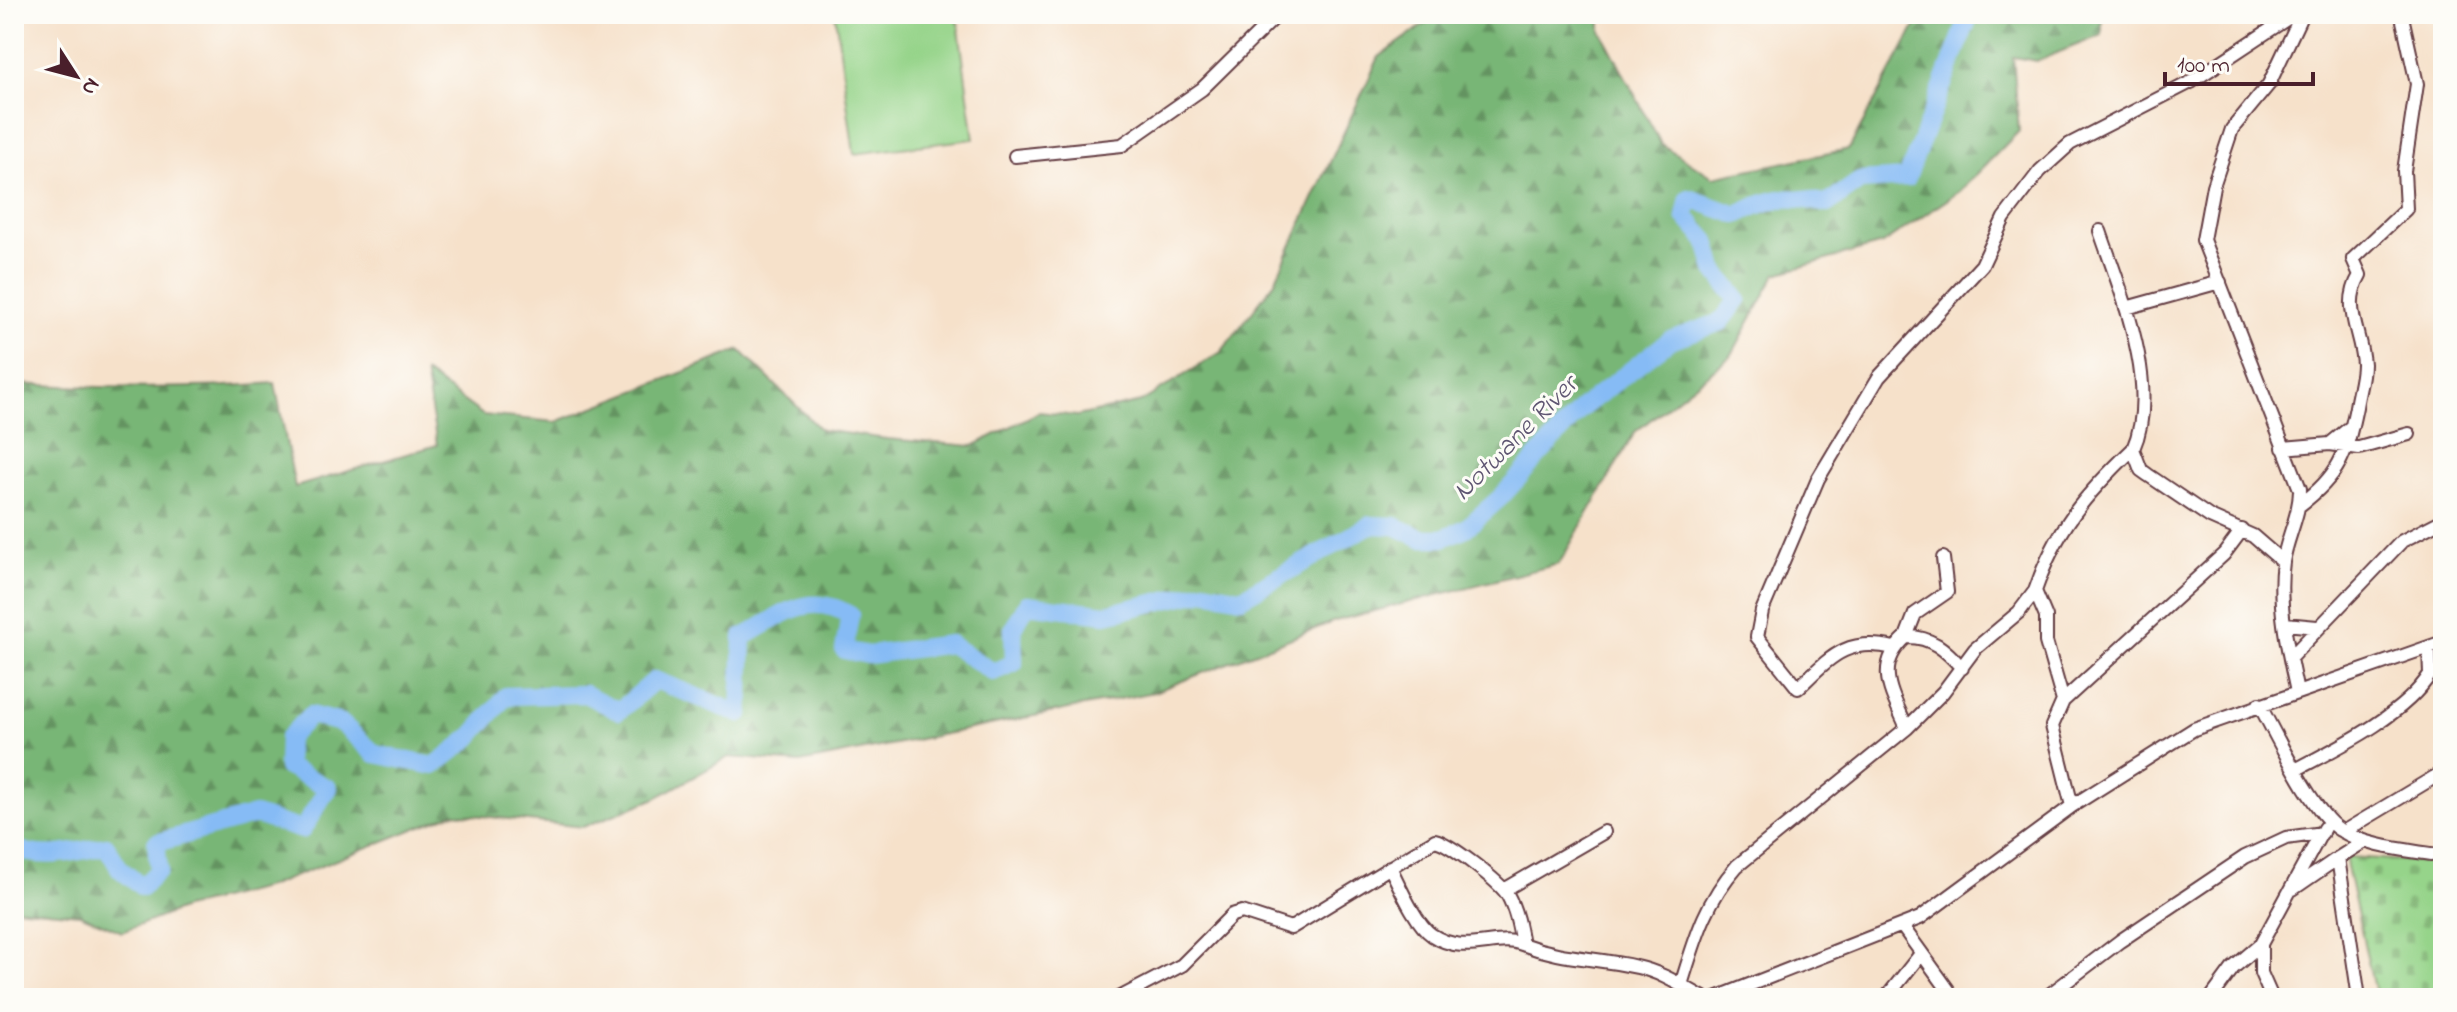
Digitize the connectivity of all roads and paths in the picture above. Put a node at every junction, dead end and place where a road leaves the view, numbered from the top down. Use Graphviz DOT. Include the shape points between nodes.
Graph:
graph roads {
  1 [pos="1278,14"];
  2 [pos="2294,14"];
  3 [pos="2302,14"];
  4 [pos="2405,14"];
  5 [pos="1015,156"];
  6 [pos="2100,231"];
  7 [pos="2220,282"];
  8 [pos="2126,308"];
  9 [pos="2352,426"];
  10 [pos="2409,434"];
  11 [pos="2330,444"];
  12 [pos="2348,447"];
  13 [pos="2283,448"];
  14 [pos="2133,449"];
  15 [pos="2300,505"];
  16 [pos="2443,520"];
  17 [pos="2242,530"];
  18 [pos="1943,558"];
  19 [pos="2283,562"];
  20 [pos="2035,591"];
  21 [pos="2285,624"];
  22 [pos="2317,627"];
  23 [pos="1906,637"];
  24 [pos="2443,642"];
  25 [pos="2429,647"];
  26 [pos="1894,648"];
  27 [pos="2290,658"];
  28 [pos="1962,668"];
  29 [pos="2297,692"];
  30 [pos="2063,701"];
  31 [pos="2259,704"];
  32 [pos="1907,728"];
  33 [pos="2295,770"];
  34 [pos="2443,772"];
  35 [pos="2072,806"];
  36 [pos="2329,820"];
  37 [pos="1604,832"];
  38 [pos="2343,832"];
  39 [pos="2322,833"];
  40 [pos="2365,841"];
  41 [pos="2443,856"];
  42 [pos="2338,858"];
  43 [pos="1390,867"];
  44 [pos="1504,890"];
  45 [pos="2291,891"];
  46 [pos="1902,926"];
  47 [pos="1522,944"];
  48 [pos="2261,944"];
  49 [pos="1920,955"];
  50 [pos="1681,985"];
  51 [pos="1119,998"];
  52 [pos="1704,998"];
  53 [pos="1716,998"];
  54 [pos="1886,998"];
  55 [pos="1954,998"];
  56 [pos="2045,998"];
  57 [pos="2211,998"];
  58 [pos="2272,998"];
  59 [pos="2359,998"];
  1 -- 5 [label="street" via="1202,89 1122,145"];
  2 -- 26 [label="street" via="2191,82 2053,157 1997,228 1982,265 1879,377 1818,479 1762,611 1757,637 1798,688 1845,648"];
  3 -- 7 [label="street" via="2269,84 2232,129 2213,186 2203,240"];
  4 -- 9 [label="street" via="2417,84 2404,171 2406,209 2353,259 2360,275 2350,298 2351,311 2363,367"];
  6 -- 8 [label="street"];
  7 -- 8 [label="street"];
  7 -- 13 [label="street"];
  8 -- 14 [label="street" via="2144,409"];
  9 -- 11 [label="street"];
  9 -- 12 [label="street"];
  10 -- 12 [label="street" via="2378,445"];
  11 -- 12 [label="street"];
  11 -- 13 [label="street"];
  12 -- 15 [label="street" via="2337,471"];
  13 -- 15 [label="street" via="2298,480"];
  14 -- 17 [label="street" via="2141,470 2210,517"];
  14 -- 20 [label="street" via="2073,512"];
  15 -- 19 [label="street"];
  16 -- 22 [label="street" via="2402,541"];
  17 -- 19 [label="street"];
  17 -- 30 [label="street" via="2224,554"];
  18 -- 23 [label="street" via="1947,592 1915,614"];
  19 -- 21 [label="street"];
  20 -- 28 [label="street"];
  20 -- 30 [label="street" via="2046,617 2046,642"];
  21 -- 22 [label="street"];
  21 -- 27 [label="street"];
  22 -- 27 [label="street"];
  23 -- 26 [label="street"];
  23 -- 28 [label="street" via="1939,645"];
  24 -- 25 [label="street"];
  25 -- 29 [label="street"];
  25 -- 33 [label="street" via="2430,674 2414,694 2366,730"];
  26 -- 32 [label="street" via="1886,672"];
  27 -- 29 [label="street"];
  28 -- 32 [label="street"];
  29 -- 31 [label="street"];
  30 -- 35 [label="street" via="2052,726"];
  31 -- 33 [label="street"];
  31 -- 35 [label="street" via="2194,729"];
  32 -- 50 [label="street" via="1722,883 1702,916"];
  33 -- 36 [label="street"];
  34 -- 38 [label="street"];
  35 -- 46 [label="street" via="1946,901"];
  36 -- 38 [label="street"];
  36 -- 39 [label="street"];
  37 -- 44 [label="street"];
  38 -- 40 [label="street"];
  39 -- 45 [label="street"];
  39 -- 56 [label="street" via="2286,838 2245,857"];
  40 -- 41 [label="street"];
  40 -- 42 [label="street"];
  42 -- 45 [label="street"];
  42 -- 59 [label="street"];
  43 -- 44 [label="street" via="1435,840"];
  43 -- 47 [label="street" via="1432,935 1467,947"];
  43 -- 51 [label="street" via="1291,928 1242,912 1232,915 1182,965"];
  44 -- 47 [label="street"];
  45 -- 48 [label="street"];
  46 -- 49 [label="street"];
  46 -- 53 [label="street"];
  47 -- 50 [label="street" via="1551,956 1635,966"];
  48 -- 57 [label="street" via="2233,968"];
  48 -- 58 [label="street" via="2261,973"];
  49 -- 54 [label="street"];
  49 -- 55 [label="street"];
  50 -- 52 [label="street"];
}
